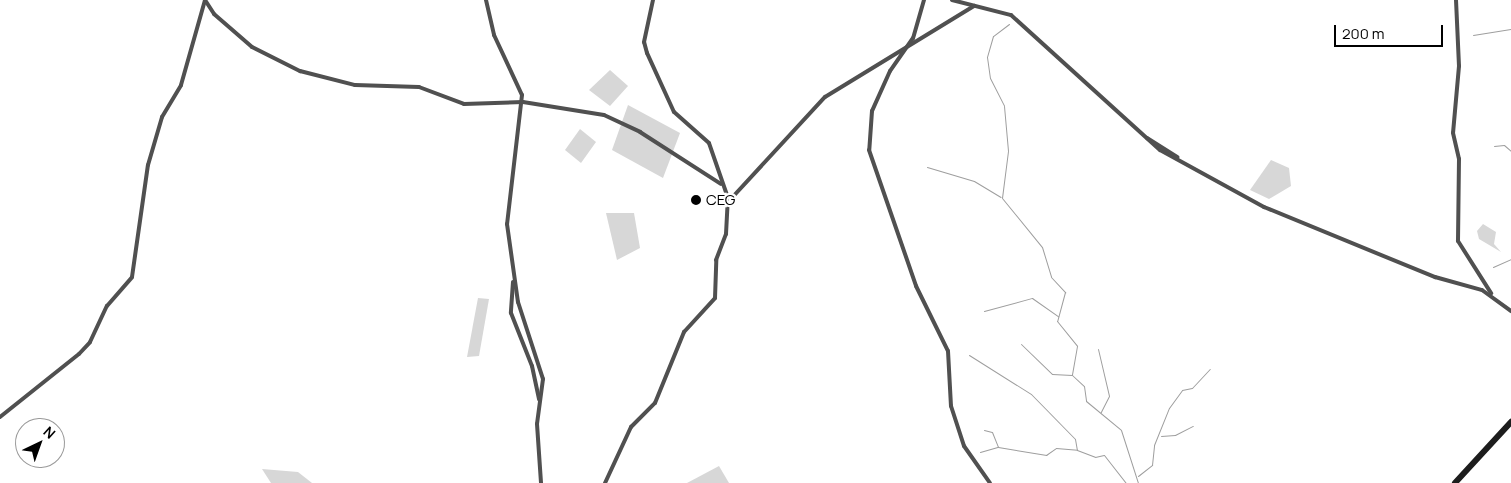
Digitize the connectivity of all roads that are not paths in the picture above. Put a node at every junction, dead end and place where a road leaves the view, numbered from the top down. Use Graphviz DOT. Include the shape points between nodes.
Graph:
graph roads {
  1 [pos="205,0"];
  2 [pos="486,0"];
  3 [pos="924,0"];
  4 [pos="952,0"];
  5 [pos="1456,0"];
  6 [pos="654,2"];
  7 [pos="975,6"];
  8 [pos="907,47"];
  9 [pos="523,102"];
  10 [pos="721,184"];
  11 [pos="728,202"];
  12 [pos="514,280"];
  13 [pos="1492,294"];
  14 [pos="1511,311"];
  15 [pos="539,402"];
  16 [pos="0,418"];
  17 [pos="1511,422"];
  18 [pos="541,483"];
  19 [pos="605,483"];
  20 [pos="990,483"];
  21 [pos="1456,483"];
  1 -- 9 [label="street" via="214,14 252,47 309,74 362,86 419,87 464,104"];
  1 -- 16 [label="street" via="181,85 162,117 148,165 132,277 107,306 83,350 43,387"];
  2 -- 9 [label="street" via="492,30 516,76"];
  3 -- 8 [label="street" via="923,14"];
  4 -- 7 [label="street"];
  5 -- 13 [label="street" via="1459,66 1453,133 1459,159 1458,240"];
  6 -- 10 [label="street" via="644,42 656,79 674,112 706,138"];
  7 -- 8 [label="street"];
  7 -- 13 [label="street" via="1012,15 1140,134 1180,160 1281,215 1435,277"];
  8 -- 11 [label="street" via="825,97"];
  8 -- 20 [label="street" via="872,111 869,150 916,286 948,351 952,406 964,446"];
  9 -- 10 [label="street" via="616,120"];
  9 -- 12 [label="street" via="508,204"];
  10 -- 11 [label="street"];
  11 -- 19 [label="street" via="726,234 716,260 715,298 680,338 656,403 631,427"];
  12 -- 15 [label="street" via="543,379"];
  12 -- 15 [label="street" via="511,313 532,366"];
  13 -- 14 [label="street"];
  15 -- 18 [label="street"];
  17 -- 21 [label="street"];
}
